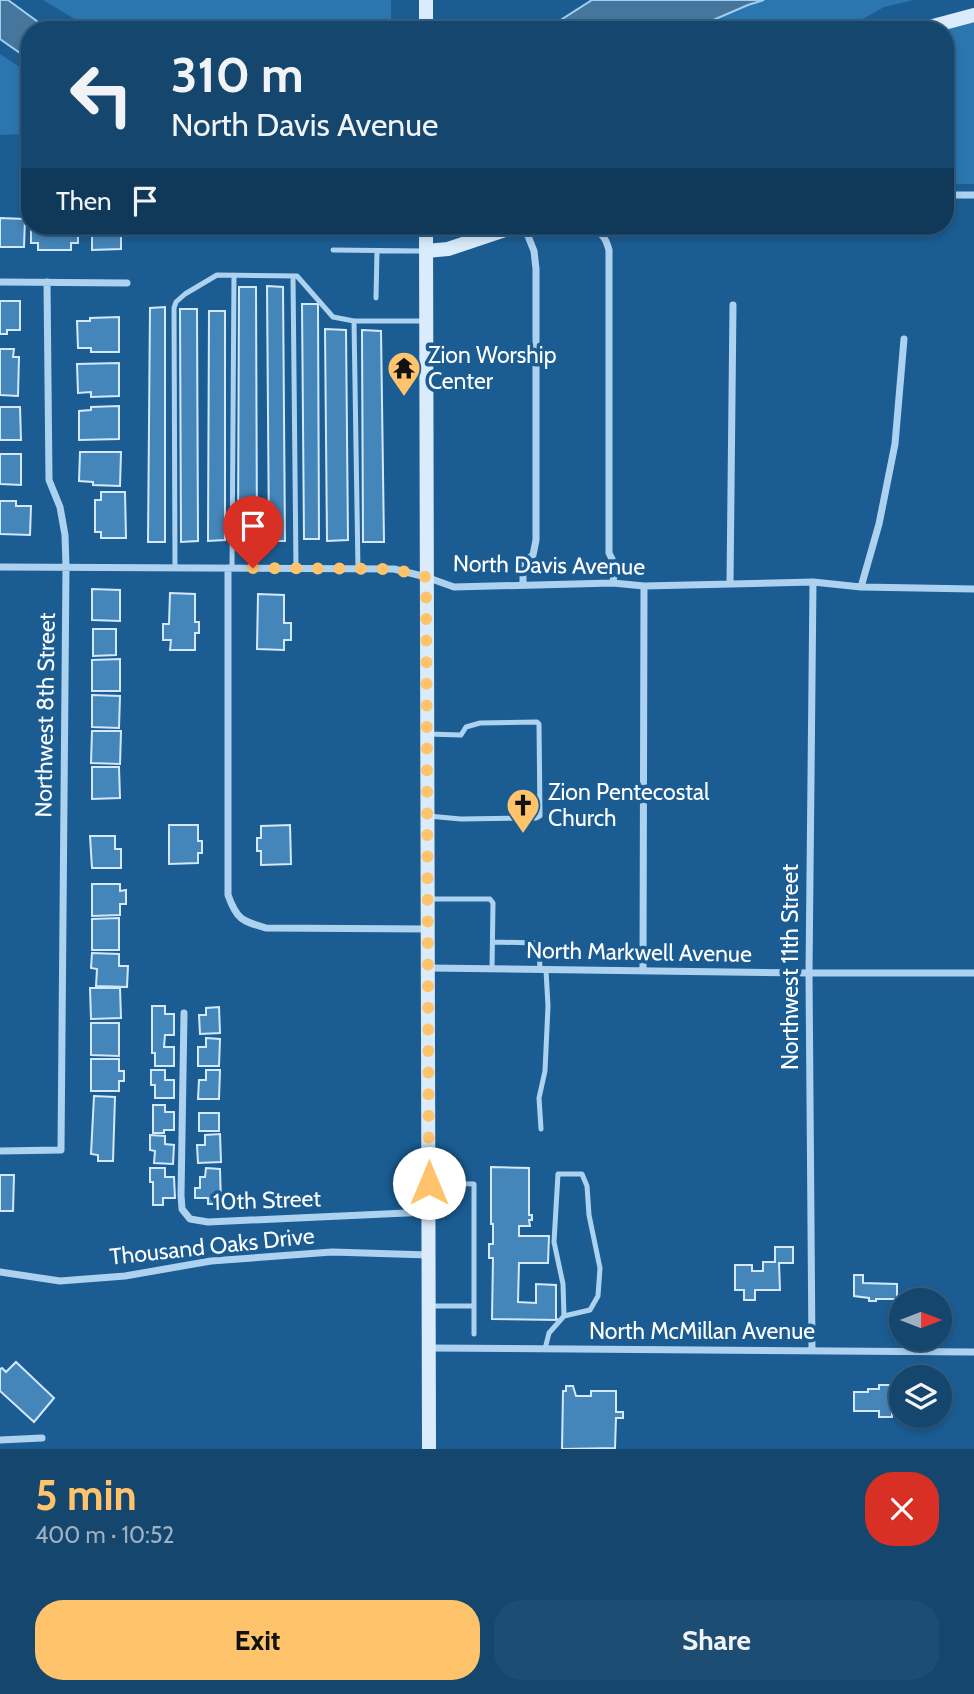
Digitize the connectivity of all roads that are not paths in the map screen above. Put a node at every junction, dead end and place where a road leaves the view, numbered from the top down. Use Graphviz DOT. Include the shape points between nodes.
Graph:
graph roads {
  1 [pos="426,0"];
  2 [pos="974,15"];
  3 [pos="426,21"];
  4 [pos="952,21"];
  5 [pos="954,195"];
  6 [pos="974,195"];
  7 [pos="426,235"];
  8 [pos="490,235"];
  9 [pos="528,235"];
  10 [pos="602,235"];
  11 [pos="333,250"];
  12 [pos="377,251"];
  13 [pos="426,251"];
  14 [pos="234,275"];
  15 [pos="293,276"];
  16 [pos="0,282"];
  17 [pos="47,282"];
  18 [pos="127,284"];
  19 [pos="376,298"];
  20 [pos="733,305"];
  21 [pos="354,321"];
  22 [pos="426,321"];
  23 [pos="904,339"];
  24 [pos="66,566"];
  25 [pos="0,567"];
  26 [pos="175,567"];
  27 [pos="230,568"];
  28 [pos="296,568"];
  29 [pos="358,569"];
  30 [pos="426,577"];
  31 [pos="813,582"];
  32 [pos="613,583"];
  33 [pos="730,583"];
  34 [pos="523,585"];
  35 [pos="644,586"];
  36 [pos="861,587"];
  37 [pos="974,589"];
  38 [pos="427,734"];
  39 [pos="428,816"];
  40 [pos="428,899"];
  41 [pos="428,929"];
  42 [pos="493,942"];
  43 [pos="429,968"];
  44 [pos="492,969"];
  45 [pos="544,970"];
  46 [pos="643,971"];
  47 [pos="808,973"];
  48 [pos="974,973"];
  49 [pos="184,1013"];
  50 [pos="541,1129"];
  51 [pos="0,1151"];
  52 [pos="429,1183"];
  53 [pos="429,1212"];
  54 [pos="429,1255"];
  55 [pos="0,1272"];
  56 [pos="429,1306"];
  57 [pos="474,1306"];
  58 [pos="564,1316"];
  59 [pos="474,1334"];
  60 [pos="429,1348"];
  61 [pos="545,1349"];
  62 [pos="812,1351"];
  63 [pos="974,1352"];
  64 [pos="42,1438"];
  65 [pos="0,1440"];
  66 [pos="429,1449"];
  1 -- 3 [label="main road"];
  2 -- 4 [label="main road"];
  5 -- 6 [label="street"];
  7 -- 13 [label="main road"];
  8 -- 13 [label="main road"];
  9 -- 34 [label="street" via="536,270 536,540 533,555 523,562"];
  10 -- 32 [label="street" via="609,250 608,553 615,565"];
  11 -- 12 [label="lane"];
  12 -- 13 [label="lane"];
  12 -- 19 [label="lane"];
  13 -- 22 [label="main road"];
  14 -- 15 [label="lane"];
  14 -- 26 [label="lane" via="216,275 185,294 174,308"];
  14 -- 27 [label="lane"];
  15 -- 21 [label="lane" via="333,317"];
  15 -- 28 [label="lane"];
  16 -- 17 [label="street"];
  17 -- 18 [label="street"];
  17 -- 24 [label="street, Northwest 8th Street" via="50,480 60,507"];
  20 -- 33 [label="street"];
  21 -- 22 [label="lane"];
  21 -- 29 [label="lane"];
  22 -- 30 [label="main road"];
  23 -- 36 [label="street" via="895,444"];
  24 -- 25 [label="street, North Davis Avenue"];
  24 -- 26 [label="street, North Davis Avenue"];
  24 -- 51 [label="street, Northwest 8th Street" via="61,1150"];
  26 -- 27 [label="street, North Davis Avenue"];
  27 -- 28 [label="street, North Davis Avenue"];
  27 -- 41 [label="street" via="228,895 233,910 244,921 266,928"];
  28 -- 29 [label="street, North Davis Avenue"];
  29 -- 30 [label="street, North Davis Avenue" via="394,569"];
  30 -- 34 [label="street, North Davis Avenue" via="454,587"];
  30 -- 38 [label="main road"];
  31 -- 33 [label="street, North Davis Avenue"];
  31 -- 36 [label="street, North Davis Avenue"];
  31 -- 47 [label="street, Northwest 11th Street"];
  32 -- 34 [label="street, North Davis Avenue"];
  32 -- 35 [label="street, North Davis Avenue"];
  33 -- 35 [label="street, North Davis Avenue"];
  35 -- 46 [label="street"];
  36 -- 37 [label="street, North Davis Avenue"];
  38 -- 39 [label="main road"];
  38 -- 39 [label="lane" via="461,735 466,727 480,723 539,724 540,817"];
  39 -- 40 [label="main road"];
  40 -- 41 [label="main road"];
  40 -- 42 [label="lane" via="490,899"];
  41 -- 43 [label="main road"];
  42 -- 44 [label="lane"];
  42 -- 45 [label="lane" via="537,943"];
  43 -- 44 [label="street, North Markwell Avenue"];
  43 -- 52 [label="main road"];
  44 -- 45 [label="street, North Markwell Avenue"];
  45 -- 46 [label="street, North Markwell Avenue"];
  45 -- 50 [label="lane" via="548,1006 539,1098"];
  46 -- 47 [label="street, North Markwell Avenue"];
  47 -- 48 [label="street, North Markwell Avenue"];
  47 -- 62 [label="street, Northwest 11th Street"];
  49 -- 53 [label="street, 10th Street" via="181,1195 182,1209 190,1219 208,1222"];
  52 -- 53 [label="main road"];
  52 -- 57 [label="lane" via="474,1184"];
  53 -- 54 [label="main road"];
  54 -- 55 [label="street, Thousand Oaks Drive" via="332,1252 211,1261 125,1276 60,1281"];
  54 -- 56 [label="main road"];
  56 -- 57 [label="lane"];
  56 -- 60 [label="main road"];
  57 -- 59 [label="lane"];
  58 -- 58 [label="lane" via="554,1242 558,1174 582,1174 600,1268 598,1296 590,1310"];
  58 -- 61 [label="lane" via="549,1333"];
  60 -- 61 [label="street, North McMillan Avenue"];
  60 -- 66 [label="main road"];
  61 -- 62 [label="street, North McMillan Avenue"];
  62 -- 63 [label="street, North McMillan Avenue"];
  64 -- 65 [label="street"];
}
